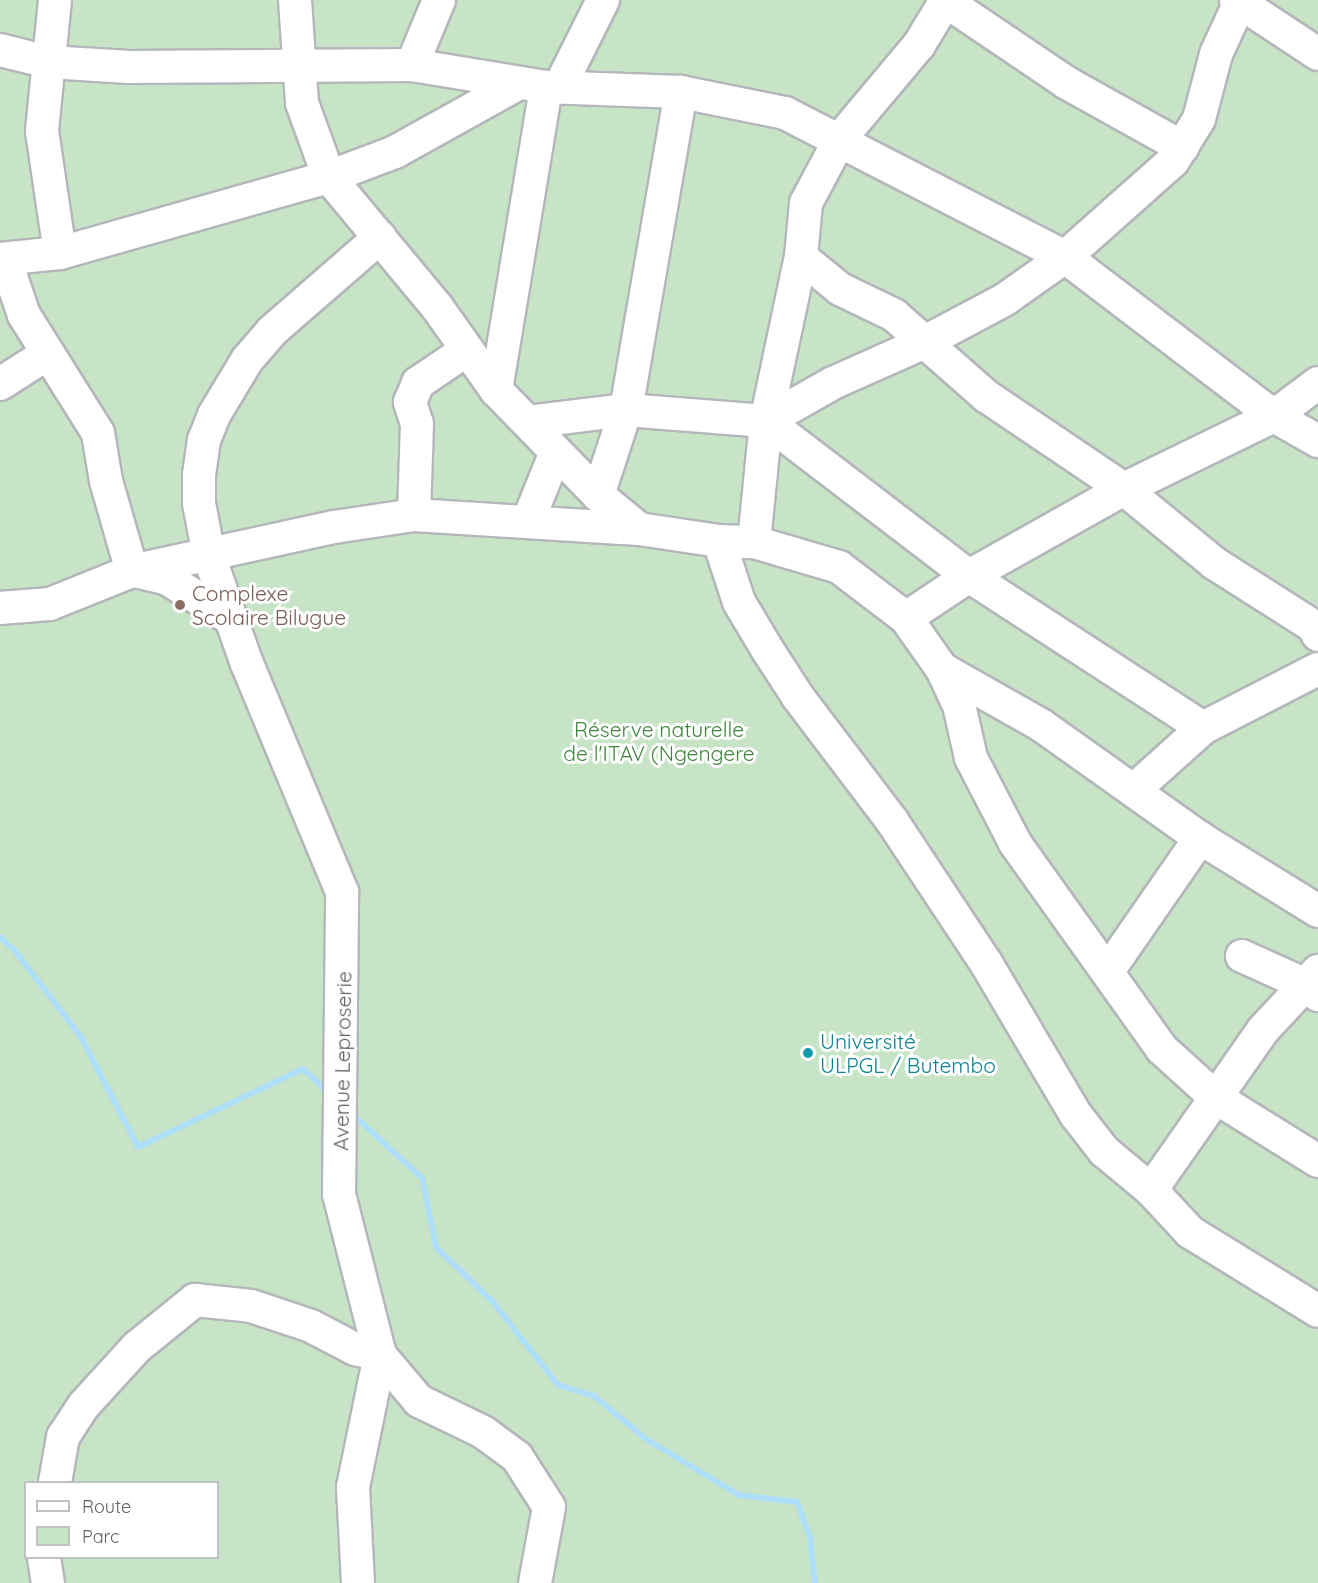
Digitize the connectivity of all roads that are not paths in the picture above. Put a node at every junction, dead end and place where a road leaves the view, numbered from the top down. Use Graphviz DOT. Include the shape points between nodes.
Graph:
graph roads {
  1 [pos="56,0"];
  2 [pos="296,0"];
  3 [pos="439,0"];
  4 [pos="603,0"];
  5 [pos="945,0"];
  6 [pos="1239,1"];
  7 [pos="0,50"];
  8 [pos="1318,54"];
  9 [pos="49,62"];
  10 [pos="412,65"];
  11 [pos="297,67"];
  12 [pos="541,86"];
  13 [pos="681,92"];
  14 [pos="840,139"];
  15 [pos="1182,147"];
  16 [pos="329,177"];
  17 [pos="380,237"];
  18 [pos="60,253"];
  19 [pos="801,257"];
  20 [pos="1065,257"];
  21 [pos="3,259"];
  22 [pos="923,343"];
  23 [pos="465,351"];
  24 [pos="47,354"];
  25 [pos="1318,382"];
  26 [pos="0,384"];
  27 [pos="496,390"];
  28 [pos="626,410"];
  29 [pos="1274,416"];
  30 [pos="766,421"];
  31 [pos="528,422"];
  32 [pos="1318,441"];
  33 [pos="556,452"];
  34 [pos="1124,489"];
  35 [pos="598,495"];
  36 [pos="414,515"];
  37 [pos="528,521"];
  38 [pos="639,529"];
  39 [pos="719,541"];
  40 [pos="754,542"];
  41 [pos="209,556"];
  42 [pos="132,571"];
  43 [pos="969,576"];
  44 [pos="0,608"];
  45 [pos="906,618"];
  46 [pos="233,620"];
  47 [pos="1318,635"];
  48 [pos="942,669"];
  49 [pos="1318,669"];
  50 [pos="1203,728"];
  51 [pos="1135,789"];
  52 [pos="1200,838"];
  53 [pos="1318,911"];
  54 [pos="1242,956"];
  55 [pos="1108,970"];
  56 [pos="1313,983"];
  57 [pos="1215,1097"];
  58 [pos="1318,1161"];
  59 [pos="1151,1190"];
  60 [pos="1318,1311"];
  61 [pos="380,1355"];
  62 [pos="56,1481"];
  63 [pos="44,1559"];
  64 [pos="48,1583"];
  65 [pos="358,1583"];
  66 [pos="535,1583"];
  1 -- 9 [label="street"];
  2 -- 11 [label="street"];
  3 -- 10 [label="street"];
  4 -- 12 [label="street"];
  5 -- 14 [label="street" via="919,45"];
  5 -- 15 [label="street" via="1066,83"];
  6 -- 8 [label="street"];
  6 -- 15 [label="street" via="1216,54 1199,119"];
  7 -- 9 [label="street"];
  9 -- 11 [label="street" via="129,67"];
  9 -- 18 [label="street" via="42,130"];
  10 -- 11 [label="street"];
  10 -- 12 [label="street"];
  11 -- 16 [label="street" via="309,128"];
  12 -- 13 [label="street"];
  12 -- 16 [label="street" via="395,152"];
  12 -- 27 [label="street"];
  13 -- 14 [label="street" via="785,113"];
  13 -- 28 [label="street"];
  14 -- 19 [label="street" via="806,203"];
  14 -- 20 [label="street"];
  15 -- 20 [label="street" via="1173,161"];
  16 -- 17 [label="street"];
  16 -- 18 [label="street"];
  17 -- 23 [label="street" via="437,307"];
  17 -- 41 [label="street, Avenue Leproserie" via="272,331 247,360 214,415 204,440 199,474"];
  18 -- 21 [label="street"];
  19 -- 22 [label="street" via="840,289 894,315"];
  19 -- 30 [label="street"];
  20 -- 22 [label="street" via="1004,300"];
  20 -- 29 [label="street"];
  21 -- 24 [label="street" via="24,315"];
  22 -- 30 [label="street" via="833,383"];
  22 -- 34 [label="street" via="986,396"];
  23 -- 27 [label="street"];
  23 -- 36 [label="street" via="418,383 410,402 417,424"];
  24 -- 26 [label="street"];
  24 -- 42 [label="street" via="98,433 106,481"];
  25 -- 29 [label="street"];
  27 -- 31 [label="street"];
  28 -- 30 [label="street"];
  28 -- 31 [label="street"];
  28 -- 35 [label="street"];
  29 -- 32 [label="street"];
  29 -- 34 [label="street"];
  30 -- 40 [label="street"];
  30 -- 43 [label="street"];
  31 -- 33 [label="street"];
  33 -- 35 [label="street"];
  33 -- 37 [label="street"];
  34 -- 43 [label="street"];
  34 -- 47 [label="street" via="1214,563 1313,626"];
  35 -- 38 [label="street"];
  36 -- 37 [label="street"];
  36 -- 41 [label="street" via="334,527"];
  37 -- 38 [label="street"];
  38 -- 39 [label="street"];
  39 -- 40 [label="street"];
  39 -- 59 [label="street" via="739,602 767,649 798,697 892,821 986,963 1076,1115 1104,1151"];
  40 -- 45 [label="street" via="839,567"];
  41 -- 42 [label="street"];
  41 -- 46 [label="street, Avenue Leproserie"];
  42 -- 44 [label="street" via="50,604"];
  42 -- 46 [label="street" via="166,578"];
  43 -- 45 [label="street"];
  43 -- 50 [label="street"];
  45 -- 48 [label="street"];
  46 -- 61 [label="street, Avenue Leproserie" via="247,664 342,892 339,1194"];
  48 -- 51 [label="street" via="1041,725"];
  48 -- 55 [label="street" via="958,705 971,758 1015,843"];
  49 -- 50 [label="street"];
  50 -- 51 [label="street"];
  51 -- 52 [label="street"];
  52 -- 53 [label="street"];
  52 -- 55 [label="street"];
  54 -- 56 [label="street"];
  55 -- 57 [label="street" via="1162,1049"];
  56 -- 57 [label="street" via="1263,1030"];
  57 -- 58 [label="street"];
  57 -- 59 [label="street"];
  59 -- 60 [label="street" via="1190,1232"];
  61 -- 62 [label="street" via="251,1306 195,1300 137,1347 84,1405 63,1437"];
  61 -- 65 [label="street, Avenue Leproserie" via="353,1487"];
  61 -- 66 [label="street" via="420,1401 483,1432 517,1457 549,1506"];
  63 -- 64 [label="street"];
}
